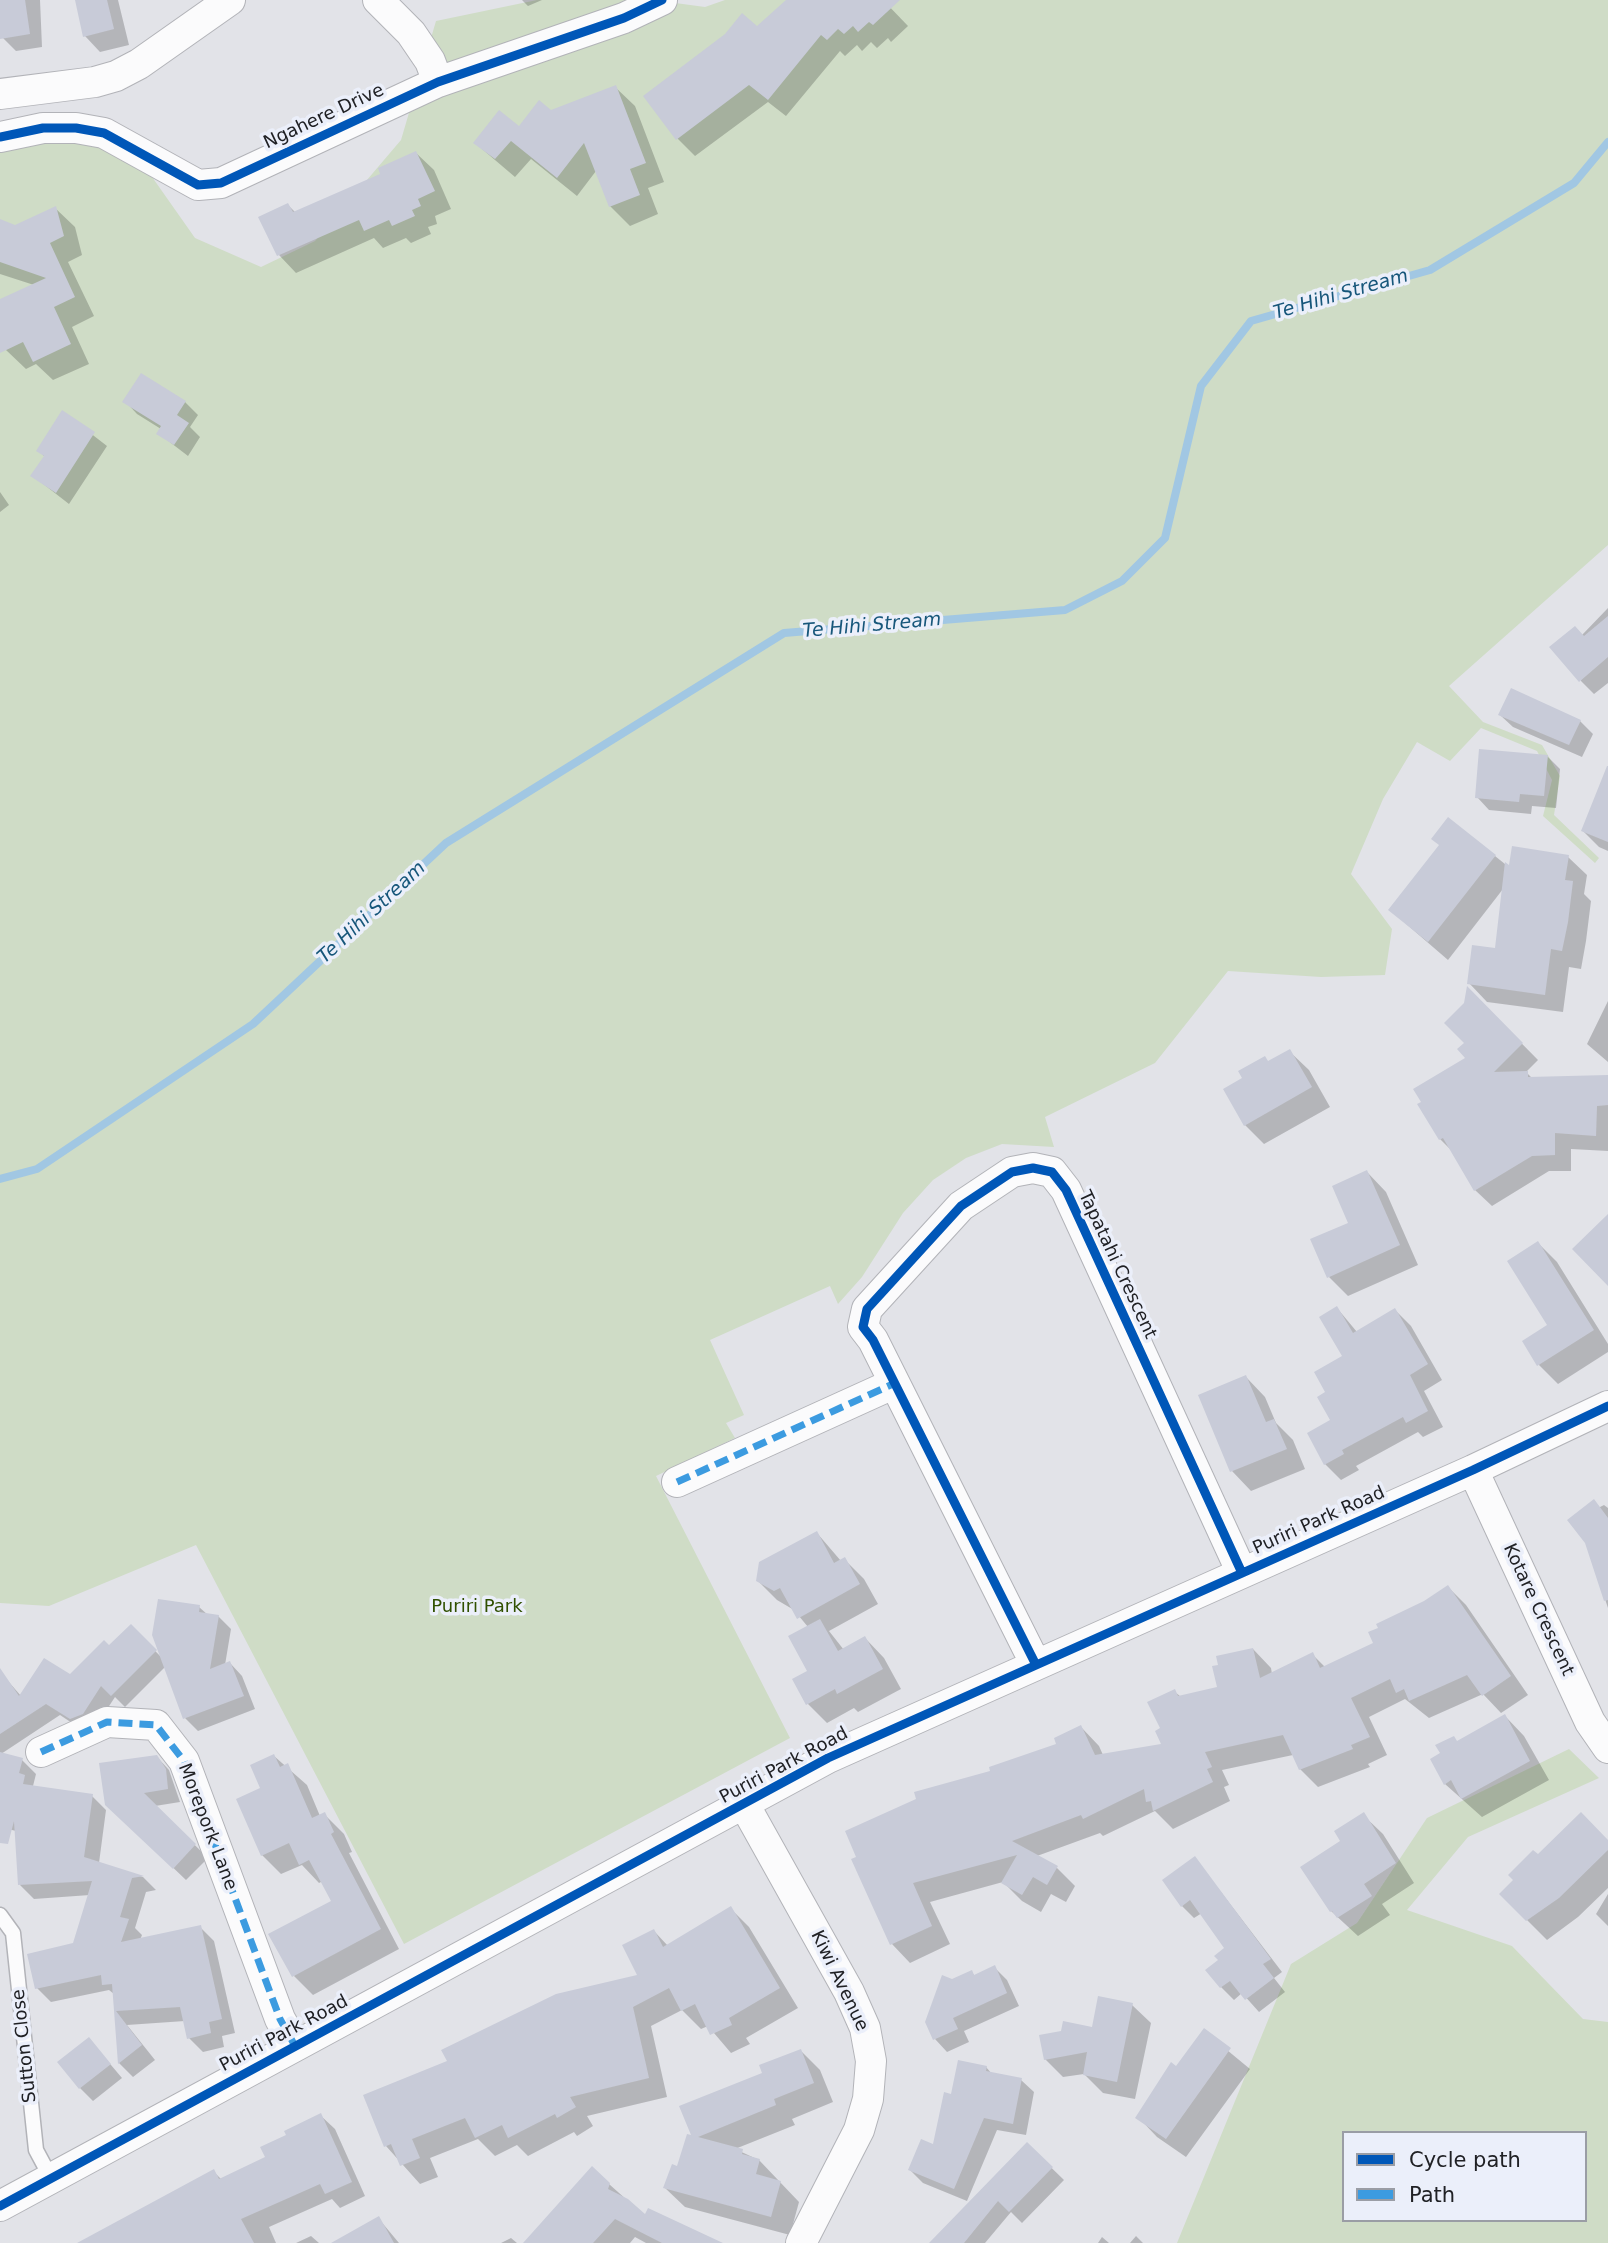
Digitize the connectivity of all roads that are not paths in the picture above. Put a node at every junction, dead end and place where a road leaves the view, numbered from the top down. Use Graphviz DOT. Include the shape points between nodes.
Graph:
graph roads {
  1 [pos="230,0"];
  2 [pos="378,0"];
  3 [pos="662,0"];
  4 [pos="438,82"];
  5 [pos="0,94"];
  6 [pos="0,137"];
  7 [pos="893,1384"];
  8 [pos="1608,1406"];
  9 [pos="1473,1470"];
  10 [pos="677,1482"];
  11 [pos="1242,1573"];
  12 [pos="1036,1665"];
  13 [pos="1608,1748"];
  14 [pos="41,1752"];
  15 [pos="744,1804"];
  16 [pos="0,1915"];
  17 [pos="295,2046"];
  18 [pos="51,2178"];
  19 [pos="0,2206"];
  20 [pos="801,2243"];
  1 -- 5 [label="street" via="117,76"];
  2 -- 4 [label="street" via="411,33"];
  3 -- 4 [label="street, Ngahere Drive" via="624,18"];
  4 -- 6 [label="street, Ngahere Drive" via="221,183 198,185 103,133 43,128"];
  7 -- 10 [label="street"];
  7 -- 11 [label="street, Tapatahi Crescent" via="863,1327 867,1309 961,1206 1012,1172 1033,1168 1052,1172 1066,1190"];
  7 -- 12 [label="street, Tapatahi Crescent"];
  8 -- 9 [label="street, Puriri Park Road"];
  9 -- 11 [label="street, Puriri Park Road"];
  9 -- 13 [label="street, Kotare Crescent" via="1590,1722"];
  11 -- 12 [label="street, Puriri Park Road"];
  12 -- 15 [label="street, Puriri Park Road" via="828,1758"];
  14 -- 17 [label="street, Morepork Lane" via="107,1722 156,1725 184,1761 280,2019"];
  15 -- 17 [label="street, Puriri Park Road"];
  15 -- 20 [label="street, Kiwi Avenue" via="849,1992 865,2028 871,2061 868,2099 859,2130"];
  16 -- 18 [label="lane, Sutton Close" via="13,1933 36,2150"];
  17 -- 18 [label="street, Puriri Park Road"];
  18 -- 19 [label="street, Puriri Park Road"];
}
